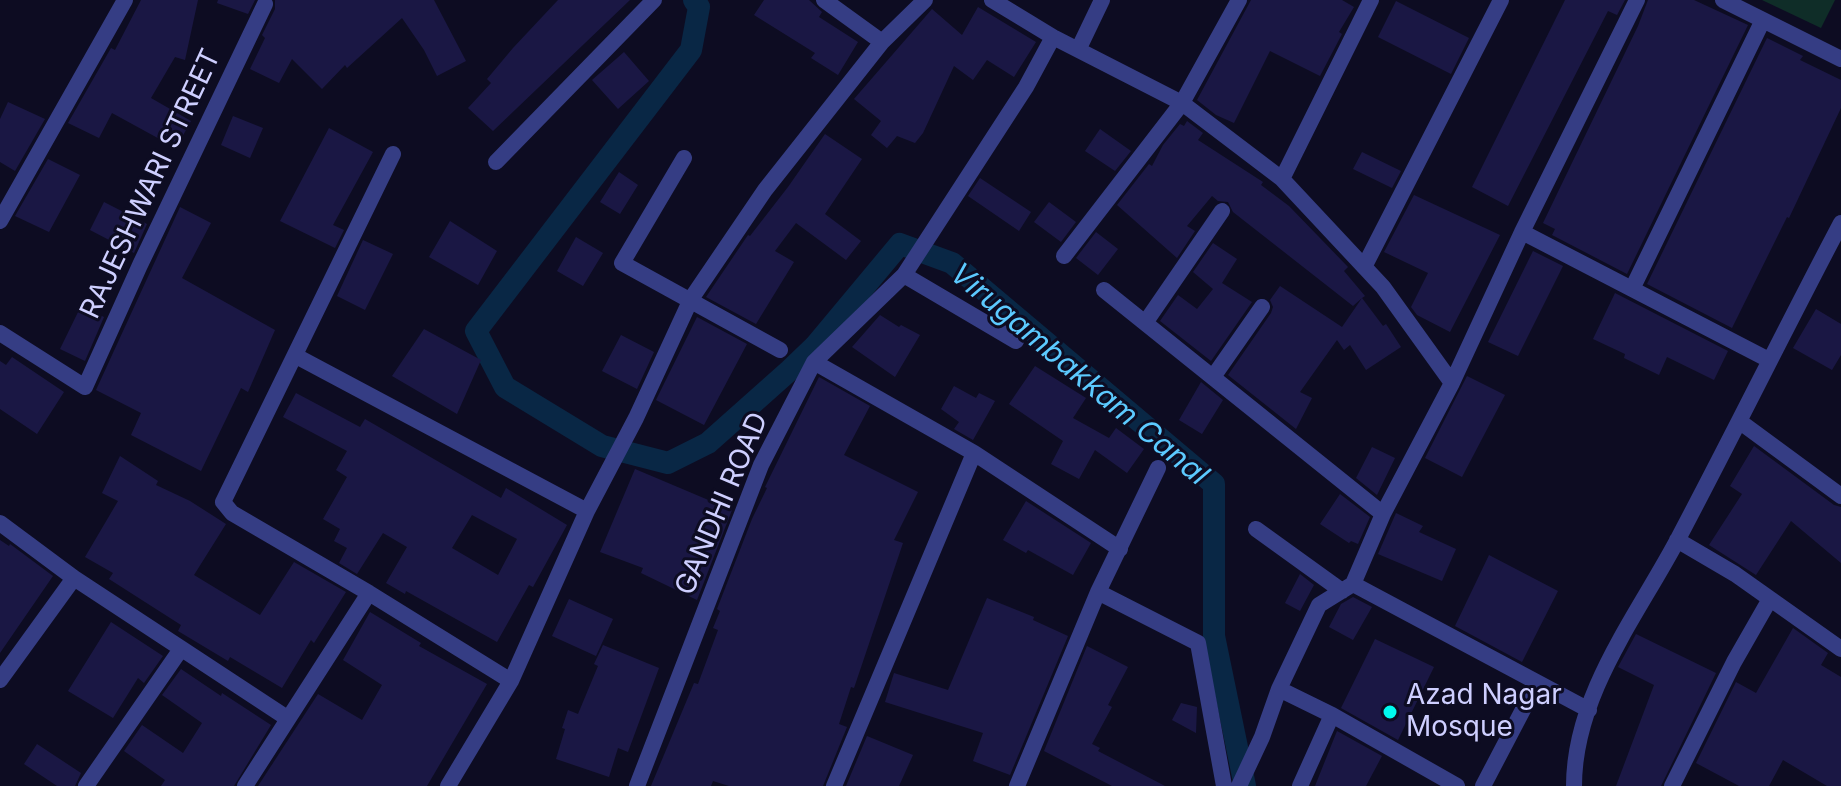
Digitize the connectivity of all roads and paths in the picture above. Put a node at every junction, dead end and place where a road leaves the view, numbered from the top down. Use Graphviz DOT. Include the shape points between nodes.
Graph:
graph roads {
  1 [pos="125,0"];
  2 [pos="654,0"];
  3 [pos="824,0"];
  4 [pos="925,0"];
  5 [pos="992,0"];
  6 [pos="1102,0"];
  7 [pos="1239,0"];
  8 [pos="1371,0"];
  9 [pos="1501,0"];
  10 [pos="1637,0"];
  11 [pos="1723,0"];
  12 [pos="265,4"];
  13 [pos="1763,20"];
  14 [pos="1053,37"];
  15 [pos="882,42"];
  16 [pos="1079,48"];
  17 [pos="1841,59"];
  18 [pos="1182,103"];
  19 [pos="393,154"];
  20 [pos="684,158"];
  21 [pos="496,162"];
  22 [pos="1282,179"];
  23 [pos="1222,211"];
  24 [pos="0,221"];
  25 [pos="1841,223"];
  26 [pos="1522,232"];
  27 [pos="1064,256"];
  28 [pos="1364,267"];
  29 [pos="904,275"];
  30 [pos="1633,287"];
  31 [pos="1104,290"];
  32 [pos="691,299"];
  33 [pos="1262,307"];
  34 [pos="1145,323"];
  35 [pos="0,333"];
  36 [pos="1016,341"];
  37 [pos="780,350"];
  38 [pos="296,356"];
  39 [pos="1769,360"];
  40 [pos="814,362"];
  41 [pos="1213,377"];
  42 [pos="1452,383"];
  43 [pos="1739,421"];
  44 [pos="974,453"];
  45 [pos="1158,468"];
  46 [pos="1841,496"];
  47 [pos="587,511"];
  48 [pos="1383,514"];
  49 [pos="0,523"];
  50 [pos="1256,529"];
  51 [pos="1677,540"];
  52 [pos="1120,549"];
  53 [pos="74,578"];
  54 [pos="1348,588"];
  55 [pos="1098,592"];
  56 [pos="369,593"];
  57 [pos="1770,599"];
  58 [pos="181,649"];
  59 [pos="1841,649"];
  60 [pos="0,680"];
  61 [pos="511,681"];
  62 [pos="1537,683"];
  63 [pos="1279,689"];
  64 [pos="1589,710"];
  65 [pos="1332,715"];
  66 [pos="287,718"];
  67 [pos="1675,785"];
  68 [pos="86,786"];
  69 [pos="245,786"];
  70 [pos="448,786"];
  71 [pos="637,786"];
  72 [pos="834,786"];
  73 [pos="1017,786"];
  74 [pos="1224,786"];
  75 [pos="1239,786"];
  76 [pos="1300,786"];
  77 [pos="1457,786"];
  78 [pos="1483,786"];
  79 [pos="1574,786"];
  1 -- 24 [label="street"];
  2 -- 21 [label="street"];
  3 -- 15 [label="street"];
  4 -- 15 [label="street"];
  5 -- 14 [label="street"];
  6 -- 16 [label="street"];
  7 -- 18 [label="street"];
  8 -- 22 [label="street"];
  9 -- 28 [label="street"];
  10 -- 26 [label="street"];
  11 -- 13 [label="street"];
  12 -- 35 [label="street, RAJESHWARI STREET" via="85,387"];
  13 -- 17 [label="street"];
  13 -- 30 [label="street"];
  14 -- 16 [label="street"];
  14 -- 29 [label="street, GANDHI ROAD"];
  15 -- 32 [label="street" via="765,190"];
  16 -- 18 [label="street"];
  18 -- 22 [label="street"];
  18 -- 27 [label="street"];
  19 -- 38 [label="street"];
  20 -- 32 [label="street" via="622,263"];
  22 -- 28 [label="street"];
  23 -- 34 [label="street"];
  25 -- 39 [label="street"];
  26 -- 30 [label="street"];
  26 -- 42 [label="street"];
  28 -- 42 [label="street"];
  29 -- 36 [label="street"];
  29 -- 40 [label="street, GANDHI ROAD"];
  30 -- 39 [label="street"];
  31 -- 34 [label="street"];
  32 -- 37 [label="street"];
  32 -- 47 [label="street"];
  33 -- 41 [label="street"];
  34 -- 41 [label="street"];
  38 -- 47 [label="street"];
  38 -- 56 [label="street" via="223,502 232,513"];
  39 -- 43 [label="street"];
  40 -- 44 [label="street"];
  40 -- 71 [label="street, GANDHI ROAD" via="761,465"];
  41 -- 48 [label="street"];
  42 -- 48 [label="street"];
  43 -- 46 [label="street"];
  43 -- 51 [label="street"];
  44 -- 52 [label="street"];
  44 -- 72 [label="street"];
  45 -- 52 [label="street"];
  47 -- 61 [label="street"];
  48 -- 54 [label="street"];
  49 -- 53 [label="street"];
  50 -- 54 [label="street"];
  51 -- 57 [label="street"];
  51 -- 64 [label="street" via="1608,663"];
  52 -- 55 [label="street"];
  53 -- 58 [label="street"];
  53 -- 60 [label="street"];
  54 -- 62 [label="street"];
  54 -- 63 [label="street" via="1319,605"];
  55 -- 73 [label="street"];
  55 -- 74 [label="street" via="1198,643"];
  56 -- 61 [label="street"];
  56 -- 66 [label="street"];
  57 -- 59 [label="street"];
  57 -- 67 [label="street"];
  58 -- 66 [label="street"];
  58 -- 68 [label="street"];
  61 -- 70 [label="street"];
  62 -- 64 [label="street"];
  62 -- 78 [label="street"];
  63 -- 65 [label="street"];
  63 -- 75 [label="street"];
  64 -- 79 [label="street" via="1574,764"];
  65 -- 76 [label="street"];
  65 -- 77 [label="street"];
  66 -- 69 [label="street"];
}
